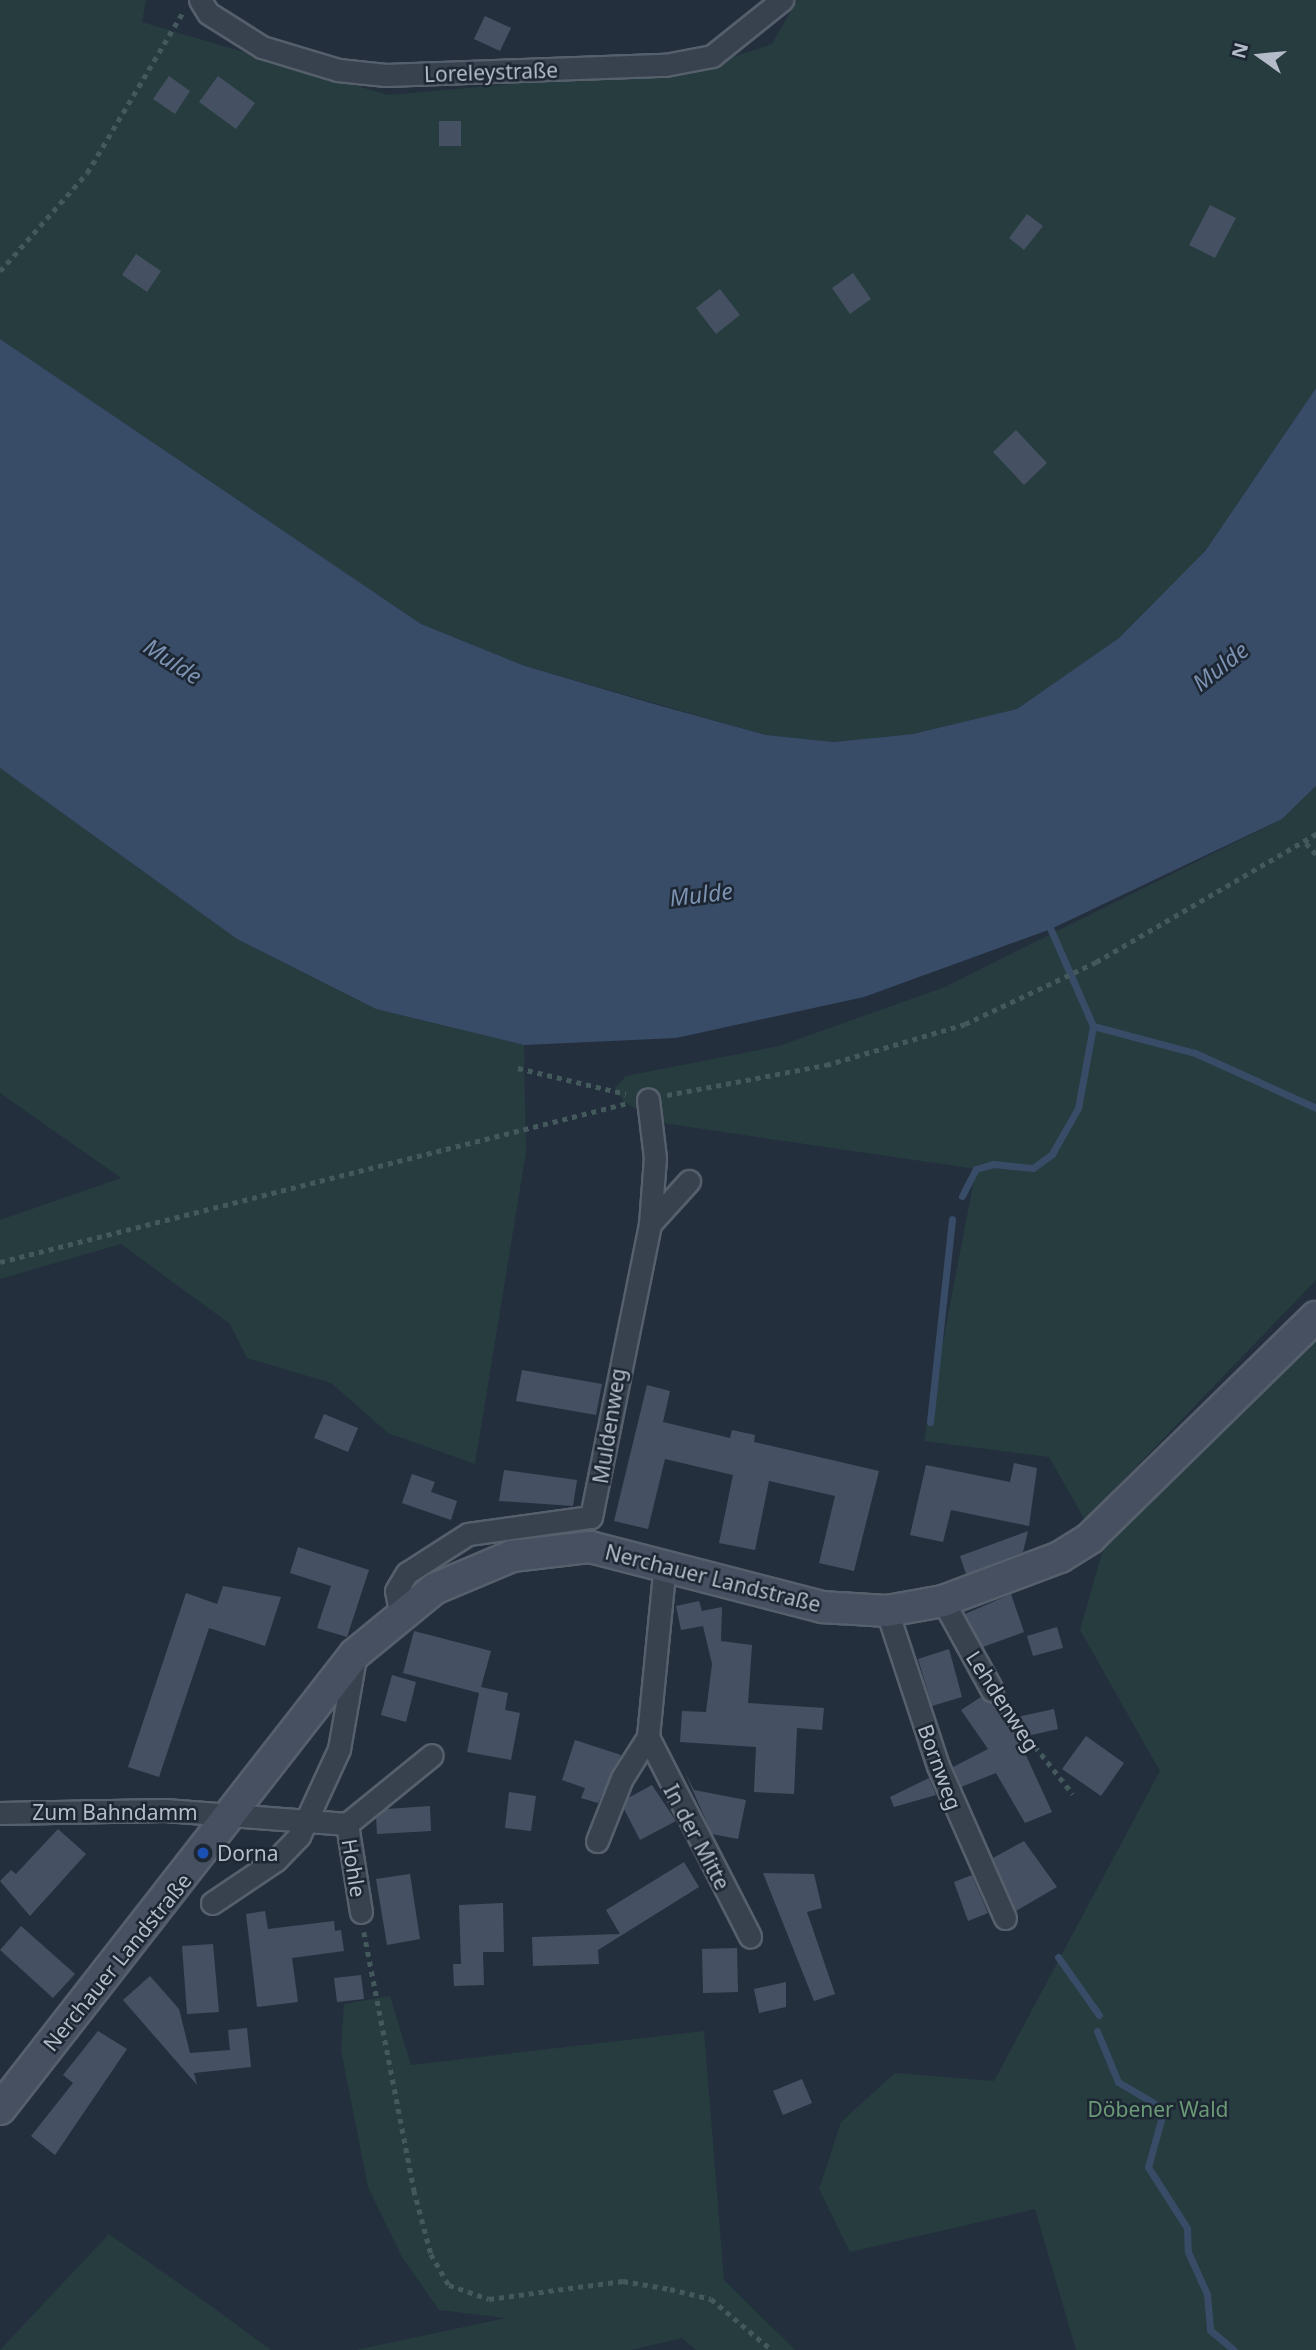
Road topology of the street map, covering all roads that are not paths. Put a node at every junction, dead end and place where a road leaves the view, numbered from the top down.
1 (200, 0) edge
2 (782, 0) edge
3 (648, 1099) road end
4 (690, 1181) dead end
5 (650, 1224) junction
6 (1316, 1317) edge
7 (665, 1563) junction
8 (943, 1601) junction
9 (400, 1611) junction
10 (887, 1611) junction
11 (355, 1654) junction
12 (992, 1690) road end
13 (648, 1737) junction
14 (432, 1755) dead end
15 (0, 1813) edge
16 (231, 1814) junction
17 (346, 1824) junction
18 (304, 1826) junction
19 (597, 1842) dead end
20 (212, 1903) dead end
21 (361, 1912) road end
22 (1005, 1918) dead end
23 (750, 1936) dead end
24 (0, 2109) edge

1 - 2 street, Loreleystraße
3 - 5 street, Muldenweg
4 - 5 street
5 - 9 street, Muldenweg
6 - 8 main road, Nerchauer Landstraße
7 - 9 main road, Nerchauer Landstraße
7 - 10 main road, Nerchauer Landstraße
7 - 13 street, In der Mitte
8 - 10 main road, Nerchauer Landstraße
8 - 12 street, Lehdenweg
9 - 11 main road, Nerchauer Landstraße
10 - 22 street, Bornweg
11 - 16 main road, Nerchauer Landstraße
11 - 18 street, Nerchauer Landstraße
13 - 19 street, In der Mitte
13 - 23 street, In der Mitte
14 - 17 street
15 - 16 street, Zum Bahndamm
16 - 18 street
16 - 24 main road, Nerchauer Landstraße
17 - 18 street
17 - 21 street, Hohle
18 - 20 street, Nerchauer Landstraße

